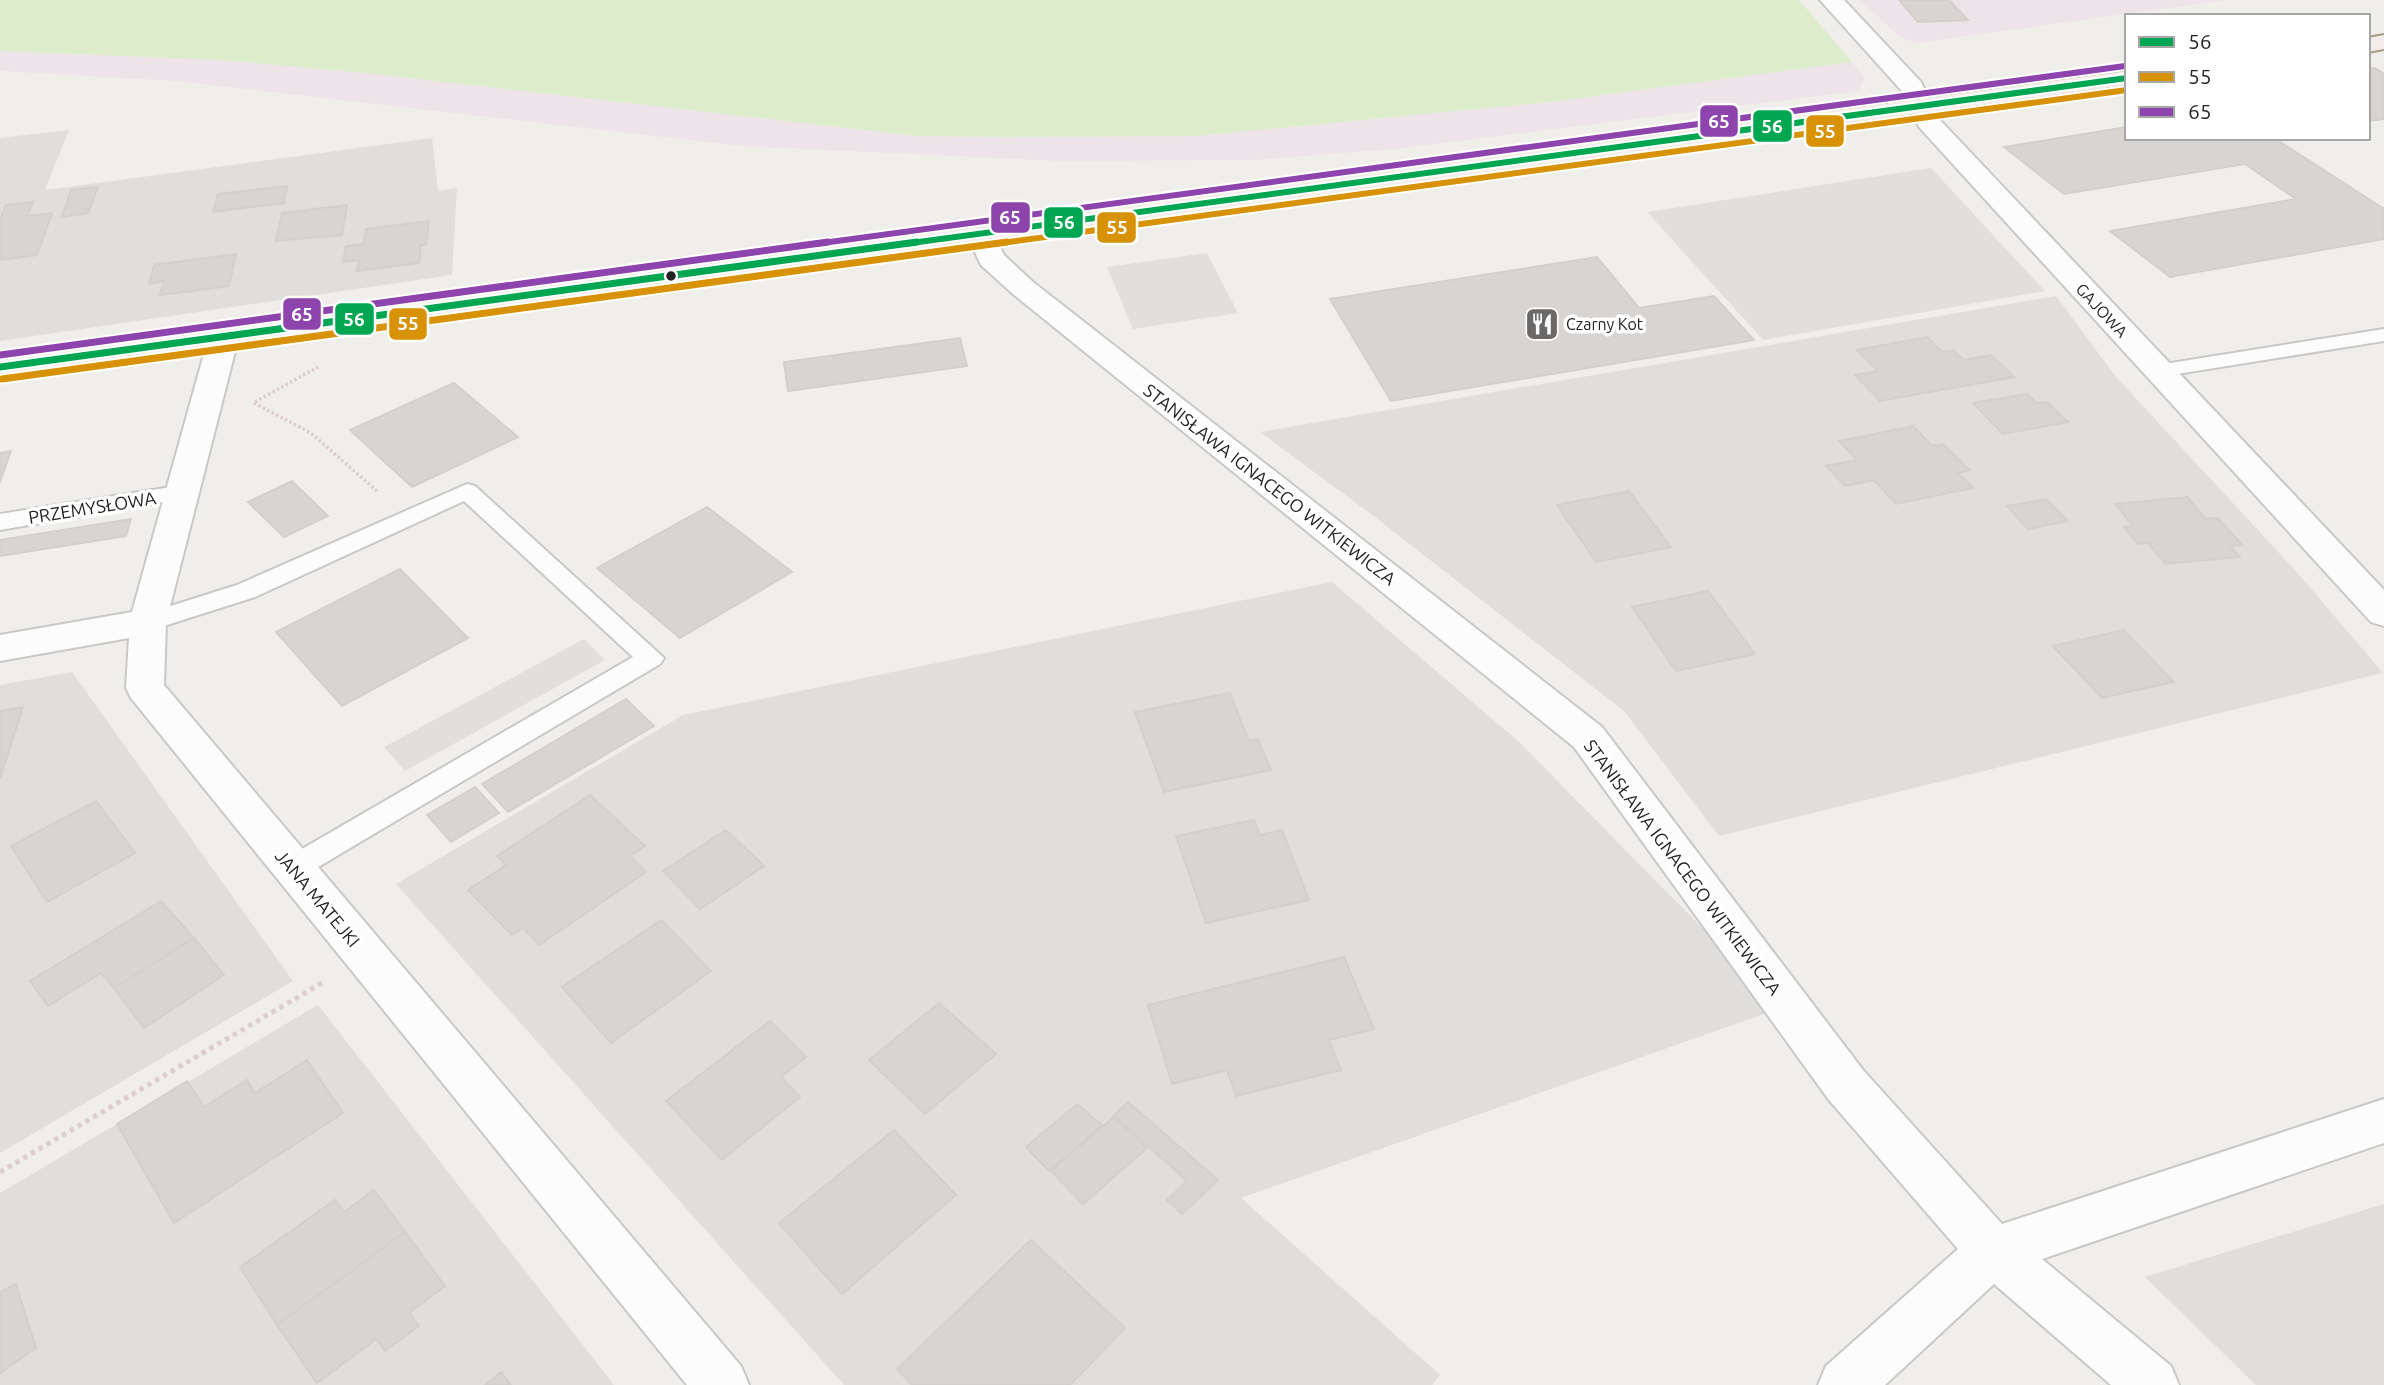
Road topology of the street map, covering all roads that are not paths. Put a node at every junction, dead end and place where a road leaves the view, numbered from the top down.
1 (1831, 0) edge
2 (2125, 78) edge
3 (1921, 107) junction
4 (980, 233) junction
5 (2384, 335) edge
6 (225, 337) junction
7 (0, 367) edge
8 (2158, 371) junction
9 (184, 492) junction
10 (0, 522) edge
11 (2384, 613) edge
12 (148, 622) junction
13 (0, 648) edge
14 (293, 868) junction
15 (2384, 1121) edge
16 (1993, 1251) junction
17 (722, 1385) edge
18 (1844, 1385) edge
19 (2152, 1385) edge

1 - 3 street, GAJOWA
2 - 3 main road
3 - 4 main road
3 - 8 street, GAJOWA
4 - 6 main road
4 - 16 street, STANISŁAWA IGNACEGO WITKIEWICZA
5 - 8 lane
6 - 7 main road
6 - 9 street, JANA MATEJKI
8 - 11 street, GAJOWA
9 - 10 lane, PRZEMYSŁOWA
9 - 12 street, JANA MATEJKI
12 - 13 street
12 - 14 street, JANA MATEJKI
12 - 14 lane
14 - 17 street, JANA MATEJKI
15 - 16 street
16 - 18 street
16 - 19 street, STANISŁAWA IGNACEGO WITKIEWICZA

